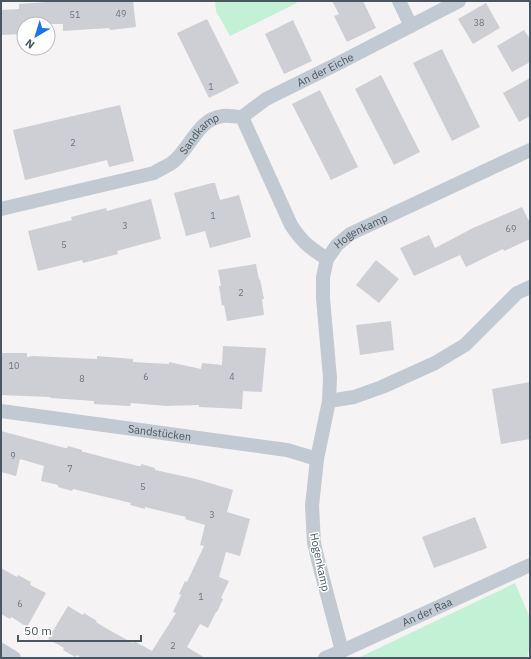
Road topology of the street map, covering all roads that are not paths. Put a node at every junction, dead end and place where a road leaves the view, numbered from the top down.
1 (399, 1) edge
2 (459, 1) edge
3 (411, 26) junction
4 (242, 117) junction
5 (530, 150) edge
6 (1, 209) edge
7 (327, 259) junction
8 (530, 287) edge
9 (329, 401) junction
10 (1, 411) edge
11 (317, 459) junction
12 (530, 565) edge
13 (1, 650) edge
14 (342, 651) junction
15 (14, 658) edge
16 (325, 658) edge

1 - 3 street
2 - 3 street, An der Eiche
3 - 4 street, An der Eiche
4 - 6 street, Sandkamp
4 - 7 street
5 - 7 street, Hogenkamp
7 - 9 street, Hogenkamp
8 - 9 street
9 - 11 street, Hogenkamp
10 - 11 street, Sandstücken
11 - 14 street, Hogenkamp
12 - 14 street, An der Raa
13 - 15 street
14 - 16 street, An der Raa

